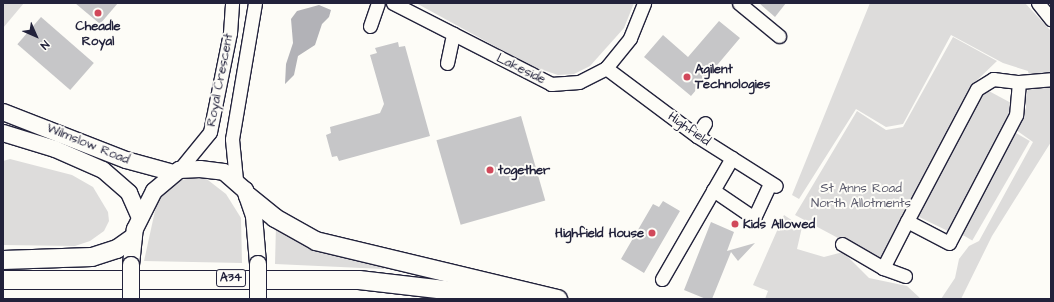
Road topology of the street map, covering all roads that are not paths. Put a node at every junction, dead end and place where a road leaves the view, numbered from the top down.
1 (234, 3) edge
2 (255, 3) edge
3 (378, 3) edge
4 (393, 3) edge
5 (644, 3) edge
6 (739, 3) edge
7 (1038, 3) edge
8 (1051, 19) edge
9 (370, 26) dead end
10 (453, 34) junction
11 (779, 36) dead end
12 (447, 63) dead end
13 (606, 68) junction
14 (1051, 79) edge
15 (1019, 82) junction
16 (3, 112) edge
17 (705, 123) dead end
18 (7, 136) edge
19 (698, 136) junction
20 (732, 158) junction
21 (176, 172) junction
22 (236, 180) junction
23 (713, 190) junction
24 (248, 196) junction
25 (140, 218) junction
26 (907, 221) junction
27 (133, 238) junction
28 (842, 244) dead end
29 (3, 260) edge
30 (883, 268) junction
31 (905, 276) dead end
32 (662, 279) dead end
33 (3, 280) edge
34 (131, 299) edge
35 (258, 299) edge
36 (523, 299) edge
37 (558, 299) edge

1 - 21 street, Royal Crescent
2 - 22 street, Royal Crescent
3 - 9 street
4 - 10 street, Lakeside
5 - 13 street, Lakeside
6 - 11 street
7 - 8 street
10 - 12 street
10 - 13 street, Lakeside
13 - 19 street, Highfield
14 - 15 street
15 - 26 street
15 - 26 street
16 - 21 main road, Wilmslow Road
17 - 19 street
18 - 25 main road, Wilmslow Road
19 - 20 street, Highfield
20 - 23 street
20 - 23 street, Highfield
21 - 22 main road, Wilmslow Road
21 - 25 main road
22 - 24 main road
23 - 32 street
24 - 35 main road, bridge
24 - 37 highway
25 - 27 main road
26 - 30 street
27 - 29 highway
27 - 34 main road, bridge
28 - 30 street
30 - 31 street
33 - 36 highway, A34

